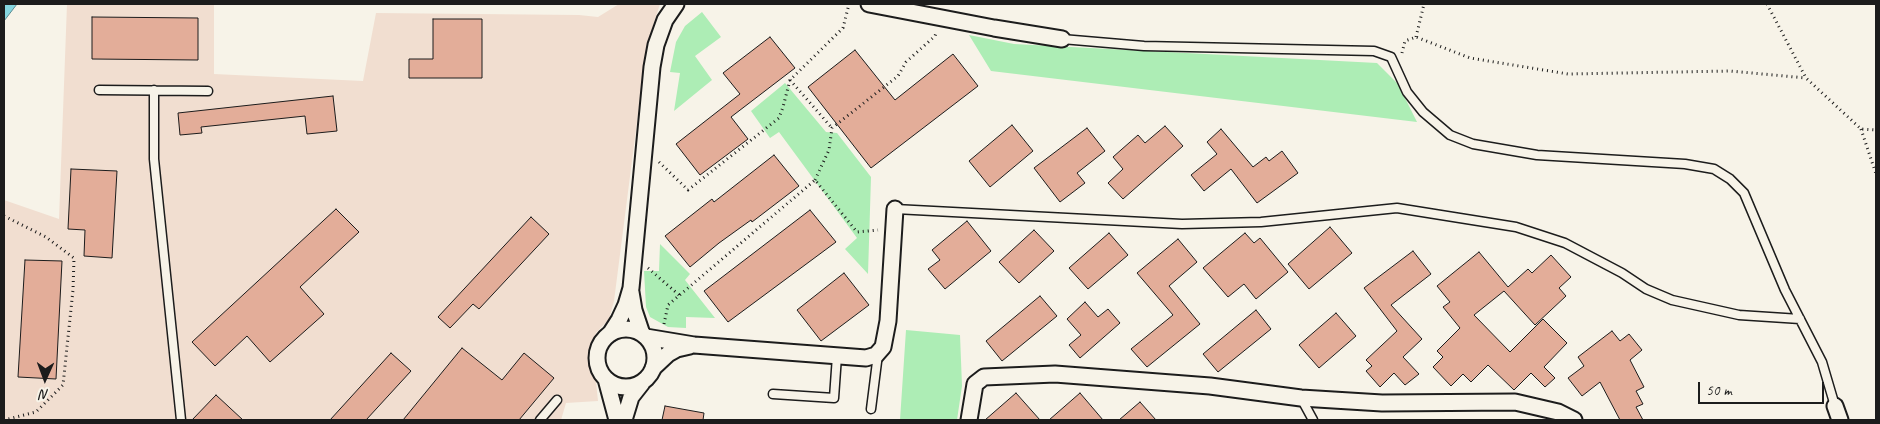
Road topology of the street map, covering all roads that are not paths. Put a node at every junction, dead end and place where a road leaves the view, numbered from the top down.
1 (676, 4) edge
2 (869, 4) edge
3 (1062, 39) joint
4 (99, 90) dead end
5 (154, 90) junction
6 (208, 91) dead end
7 (895, 209) joint
8 (630, 288) junction
9 (1800, 319) junction
10 (610, 334) junction
11 (649, 337) junction
12 (694, 345) junction
13 (878, 352) junction
14 (837, 356) junction
15 (653, 368) junction
16 (606, 379) junction
17 (642, 382) junction
18 (773, 394) dead end
19 (1301, 398) junction
20 (558, 400) dead end
21 (1835, 406) joint
22 (871, 409) dead end
23 (181, 420) edge
24 (540, 420) edge
25 (618, 420) edge
26 (624, 420) edge
27 (969, 420) edge
28 (1313, 420) edge
29 (1574, 420) edge
30 (1840, 420) edge

1 - 8 street
2 - 3 street
3 - 9 lane
4 - 5 lane
5 - 6 lane
5 - 23 lane
7 - 9 lane
7 - 13 street
8 - 10 street
8 - 11 street
9 - 21 lane
10 - 11 street
10 - 16 street
11 - 12 street
11 - 15 street
12 - 14 street
12 - 15 street
13 - 14 street
13 - 22 lane
14 - 18 lane
15 - 17 street
16 - 17 street
16 - 25 street
17 - 26 street
19 - 27 street
19 - 28 lane
19 - 29 street
20 - 24 lane
21 - 30 street

